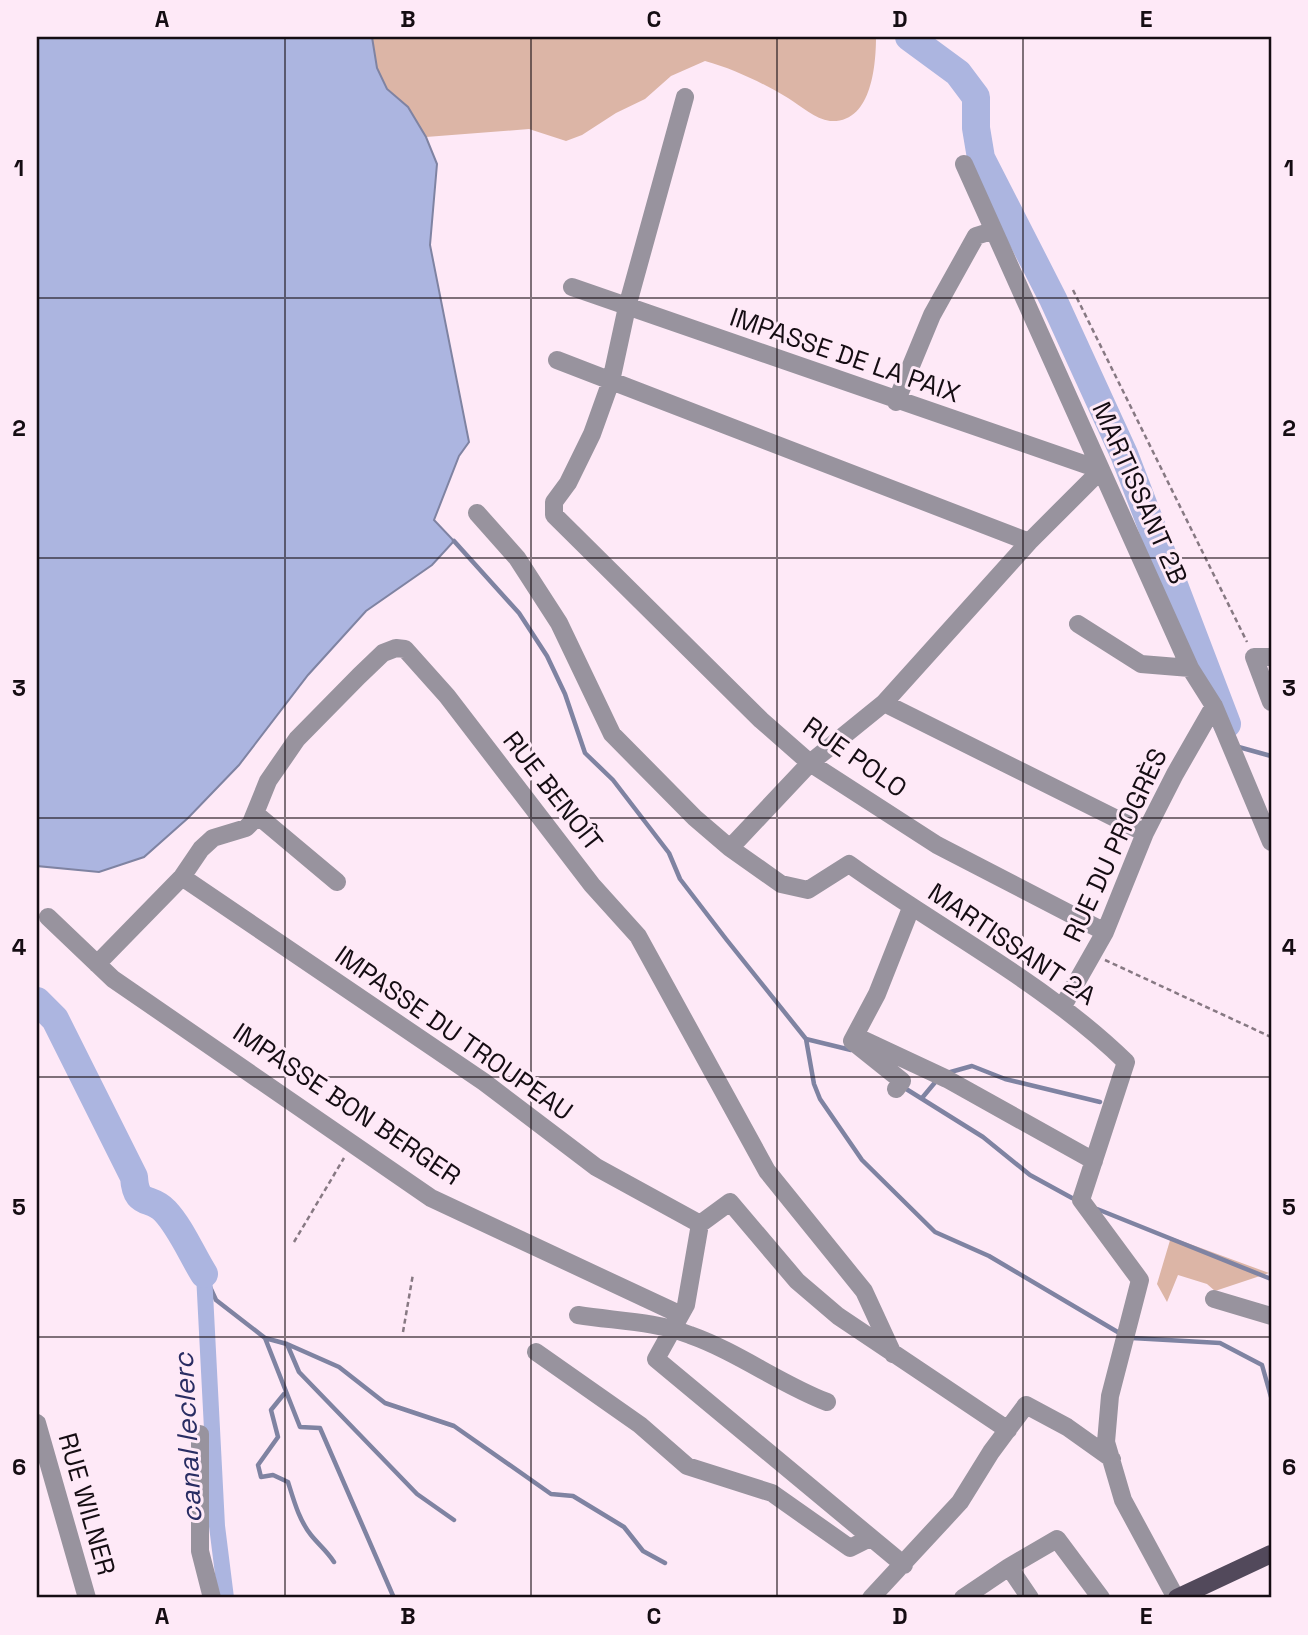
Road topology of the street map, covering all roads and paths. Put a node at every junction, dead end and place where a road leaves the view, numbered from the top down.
1 (685, 97) dead end
2 (964, 164) dead end
3 (992, 231) junction
4 (572, 287) dead end
5 (1073, 290) dead end
6 (627, 307) junction
7 (557, 360) dead end
8 (611, 381) junction
9 (896, 402) junction
10 (1101, 470) junction
11 (477, 513) dead end
12 (1029, 542) junction
13 (1078, 624) dead end
14 (1263, 657) edge
15 (1190, 668) junction
16 (884, 702) junction
17 (1271, 702) edge
18 (1214, 706) junction
19 (810, 763) junction
20 (257, 815) junction
21 (1145, 834) junction
22 (1271, 842) edge
23 (730, 848) junction
24 (182, 877) junction
25 (337, 881) dead end
26 (911, 908) junction
27 (48, 917) dead end
28 (1105, 932) junction
29 (1093, 955) junction
30 (97, 964) junction
31 (1063, 1006) junction
32 (855, 1036) junction
33 (1271, 1037) edge
34 (899, 1085) dead end
35 (354, 1143) junction
36 (1094, 1161) junction
37 (700, 1224) junction
38 (294, 1242) dead end
39 (413, 1274) dead end
40 (1214, 1299) dead end
41 (578, 1315) dead end
42 (1271, 1316) edge
43 (677, 1322) junction
44 (403, 1332) dead end
45 (536, 1352) dead end
46 (893, 1354) junction
47 (827, 1402) dead end
48 (37, 1423) edge
49 (1008, 1430) junction
50 (200, 1434) dead end
51 (1112, 1459) junction
52 (870, 1538) junction
53 (1271, 1554) edge
54 (904, 1565) junction
55 (1009, 1567) junction
56 (87, 1598) edge
57 (212, 1598) edge
58 (871, 1598) edge
59 (962, 1598) edge
60 (1030, 1598) edge
61 (1101, 1598) edge
62 (1176, 1598) edge

1 - 6 street
2 - 3 street, MARTISSANT 2B
3 - 9 street
3 - 10 street, MARTISSANT 2B
4 - 6 street, IMPASSE DE LA PAIX
5 - 14 path
6 - 8 street
6 - 9 street, IMPASSE DE LA PAIX
7 - 8 street
8 - 12 street
8 - 19 street, RUE POLO
9 - 10 street, IMPASSE DE LA PAIX
10 - 12 street
10 - 15 street, MARTISSANT 2B
11 - 23 street, MARTISSANT 2A
12 - 16 street
13 - 15 street
14 - 17 street
15 - 18 street, MARTISSANT 2B
16 - 19 street
16 - 21 street
18 - 21 street, RUE DU PROGRÈS
18 - 22 street, MARTISSANT 2B
19 - 23 street
19 - 28 street, RUE POLO
20 - 24 street
20 - 25 street
20 - 46 street, RUE BENOÎT
21 - 28 street, RUE DU PROGRÈS
23 - 26 street, MARTISSANT 2A
24 - 30 street
24 - 37 street, IMPASSE DU TROUPEAU
26 - 31 street, MARTISSANT 2A
26 - 32 street
27 - 30 street, IMPASSE BON BERGER
28 - 29 street, RUE DU PROGRÈS
29 - 31 street, RUE DU PROGRÈS
29 - 33 path
30 - 35 street, IMPASSE BON BERGER
31 - 36 street, MARTISSANT 2A
32 - 34 street
32 - 36 street
35 - 38 path
35 - 43 street, IMPASSE BON BERGER
36 - 51 street, MARTISSANT 2A
37 - 43 street
37 - 46 street
39 - 44 path
40 - 42 street
41 - 43 street
43 - 47 street
43 - 52 street
45 - 52 street
46 - 49 street
48 - 56 street, RUE WILNER
49 - 51 street
49 - 54 street
50 - 57 street
51 - 62 street, MARTISSANT 2A
52 - 54 street
53 - 62 main road
54 - 58 street
55 - 59 street
55 - 60 street
55 - 61 street

